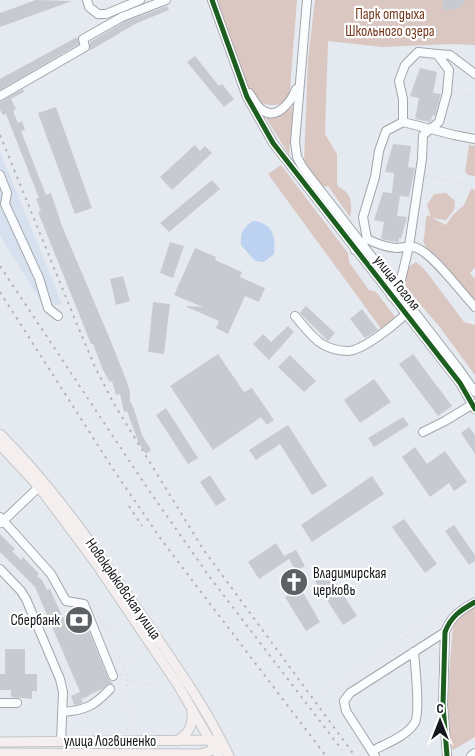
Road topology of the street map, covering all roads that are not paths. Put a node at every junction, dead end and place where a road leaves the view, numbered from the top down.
1 (87, 0) edge
2 (140, 0) edge
3 (166, 0) edge
4 (212, 0) edge
5 (306, 2) edge
6 (437, 54) junction
7 (475, 74) edge
8 (299, 82) junction
9 (243, 85) junction
10 (0, 96) edge
11 (403, 122) junction
12 (431, 130) junction
13 (475, 139) edge
14 (0, 175) edge
15 (2, 203) edge
16 (361, 244) junction
17 (409, 246) junction
18 (396, 289) junction
19 (391, 296) junction
20 (475, 307) edge
21 (406, 314) junction
22 (58, 316) dead end
23 (295, 316) dead end
24 (475, 392) edge
25 (474, 406) edge
26 (423, 432) dead end
27 (0, 434) edge
28 (0, 445) edge
29 (42, 484) junction
30 (1, 521) edge
31 (0, 569) edge
32 (475, 602) edge
33 (445, 632) junction
34 (414, 652) junction
35 (113, 676) road end
36 (110, 689) dead end
37 (0, 702) edge
38 (17, 703) dead end
39 (192, 708) junction
40 (63, 712) junction
41 (211, 740) junction
42 (175, 741) junction
43 (0, 742) edge
44 (61, 742) junction
45 (220, 748) edge
46 (475, 753) edge
47 (2, 754) edge
48 (61, 754) junction
49 (373, 754) edge
50 (49, 755) edge
51 (144, 755) edge
52 (202, 755) edge
53 (229, 756) edge
54 (447, 756) edge
55 (471, 756) edge

1 - 2 street
3 - 10 street
4 - 9 street, улица Гоголя
5 - 8 street
6 - 7 street
6 - 11 street
6 - 12 street
8 - 9 street
8 - 16 street
9 - 16 street, улица Гоголя
11 - 12 street
11 - 16 street
12 - 13 street
12 - 17 street
14 - 15 street
15 - 22 street
16 - 17 street
16 - 18 street
16 - 19 street, улица Гоголя
17 - 18 street
17 - 20 street
18 - 19 street
18 - 24 street
19 - 21 street, улица Гоголя
21 - 23 street
21 - 25 street, улица Гоголя
25 - 26 street
27 - 29 main road, Новокрюковская улица
28 - 29 main road, Новокрюковская улица
29 - 30 street
29 - 39 main road, Новокрюковская улица
29 - 45 main road, Новокрюковская улица
30 - 35 street
31 - 40 street
32 - 33 street
33 - 34 street
33 - 54 street
34 - 49 street
34 - 49 street
36 - 40 street
37 - 38 street
39 - 41 main road, Новокрюковская улица
39 - 42 main road
40 - 44 street
41 - 42 main road, улица Логвиненко
41 - 45 main road, Новокрюковская улица
42 - 44 main road, улица Логвиненко
43 - 44 main road, улица Логвиненко
44 - 48 main road
45 - 52 main road, улица Логвиненко
45 - 53 main road, Новокрюковская улица
46 - 55 street
47 - 50 main road, улица Логвиненко
48 - 50 main road, улица Логвиненко
48 - 51 main road, улица Логвиненко
51 - 52 main road, улица Логвиненко

